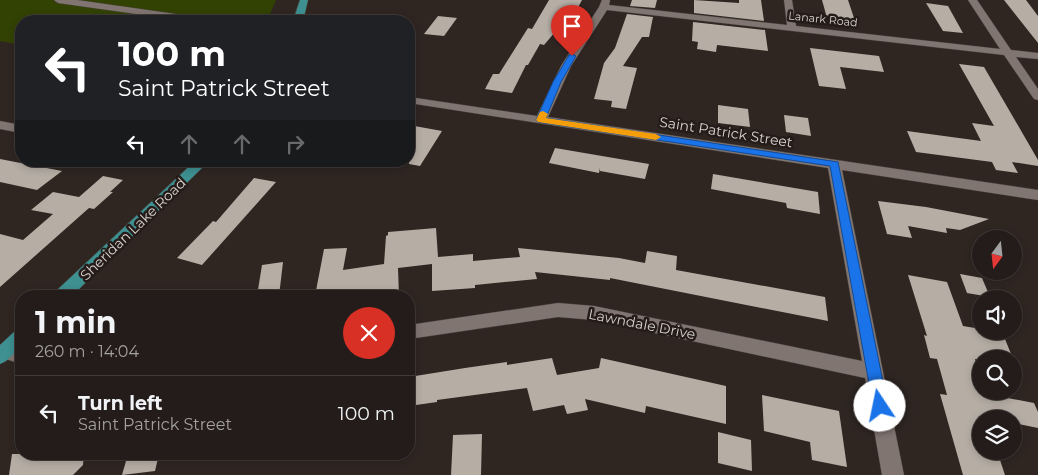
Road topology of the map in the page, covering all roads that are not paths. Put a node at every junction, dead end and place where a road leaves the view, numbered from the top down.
1 (58, 0) edge
2 (304, 0) edge
3 (788, 0) edge
4 (972, 0) edge
5 (605, 4) edge
6 (162, 15) edge
7 (300, 15) edge
8 (792, 29) junction
9 (1007, 52) junction
10 (1038, 56) edge
11 (1038, 97) edge
12 (415, 101) edge
13 (541, 120) junction
14 (0, 125) edge
15 (15, 128) edge
16 (834, 164) junction
17 (195, 167) edge
18 (1038, 195) edge
19 (68, 290) edge
20 (415, 331) edge
21 (874, 372) junction
22 (893, 475) edge

1 - 6 street
2 - 7 main road
3 - 8 street
4 - 9 street
5 - 8 street, Lanark Road
5 - 13 street
8 - 9 street, Lanark Road
9 - 10 street, Lanark Road
9 - 11 street
12 - 13 street, Saint Patrick Street
13 - 16 street, Saint Patrick Street
14 - 15 street
16 - 18 street, Saint Patrick Street
16 - 21 street
17 - 19 main road, Sheridan Lake Road
20 - 21 street, Lawndale Drive
21 - 22 street

